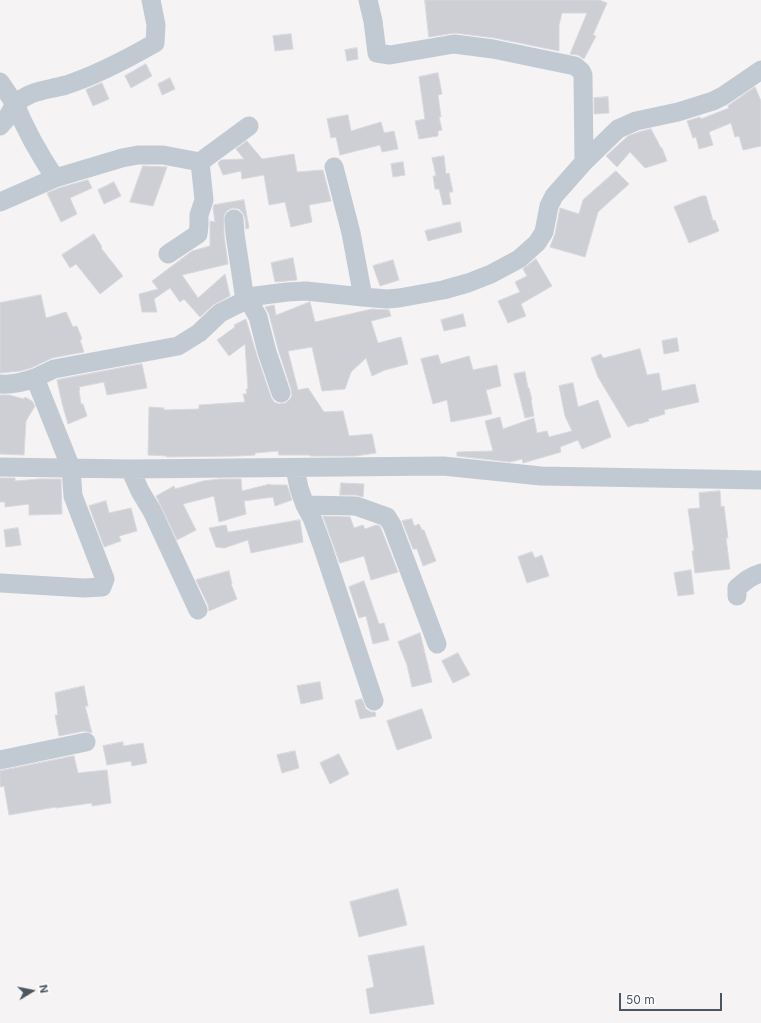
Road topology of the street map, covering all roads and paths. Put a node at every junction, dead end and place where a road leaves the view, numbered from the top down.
1 (151, 0) edge
2 (368, 0) edge
3 (761, 70) edge
4 (0, 82) edge
5 (15, 104) junction
6 (0, 126) edge
7 (248, 126) dead end
8 (200, 162) junction
9 (584, 162) junction
10 (334, 168) dead end
11 (55, 178) junction
12 (0, 202) edge
13 (234, 219) dead end
14 (168, 254) dead end
15 (364, 297) junction
16 (247, 300) junction
17 (34, 378) junction
18 (0, 384) edge
19 (281, 393) dead end
20 (0, 467) edge
21 (72, 468) junction
22 (295, 468) junction
23 (130, 469) junction
24 (761, 480) edge
25 (305, 505) junction
26 (761, 573) edge
27 (0, 583) edge
28 (737, 596) dead end
29 (198, 610) dead end
30 (437, 644) dead end
31 (374, 701) dead end
32 (86, 742) dead end
33 (0, 760) edge

1 - 5 street
2 - 9 street
3 - 9 street
4 - 5 street
5 - 6 street
5 - 11 street
7 - 8 street
8 - 11 street
8 - 14 street
9 - 15 street
10 - 15 street
11 - 12 street
13 - 16 street
15 - 16 street
16 - 17 street
16 - 19 street
17 - 18 street
17 - 21 street
20 - 21 street
21 - 23 street
21 - 27 street
22 - 23 street
22 - 24 street
22 - 25 street
23 - 29 street
25 - 30 street
25 - 31 street
26 - 28 street
32 - 33 street

